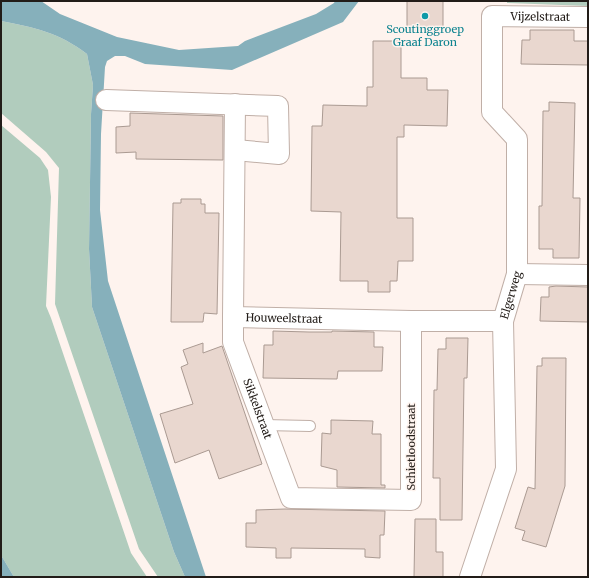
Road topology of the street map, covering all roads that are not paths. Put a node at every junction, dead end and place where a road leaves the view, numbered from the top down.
1 (492, 16) joint
2 (588, 17) edge
3 (106, 100) dead end
4 (235, 104) junction
5 (235, 150) junction
6 (517, 274) junction
7 (588, 275) edge
8 (233, 317) junction
9 (411, 321) junction
10 (503, 321) junction
11 (264, 425) junction
12 (310, 426) dead end
13 (291, 498) joint
14 (470, 577) edge

1 - 2 street, Vijzelstraat
1 - 6 street, Elgerweg
3 - 4 street
4 - 5 street, Houweelstraat
4 - 5 street
5 - 8 street, Houweelstraat
6 - 7 street
6 - 10 street, Elgerweg
8 - 9 street, Houweelstraat
8 - 11 street, Sikkelstraat
9 - 10 street, Houweelstraat
9 - 13 street, Schietloodstraat
10 - 14 street, Elgerweg
11 - 12 lane
11 - 13 street, Sikkelstraat

